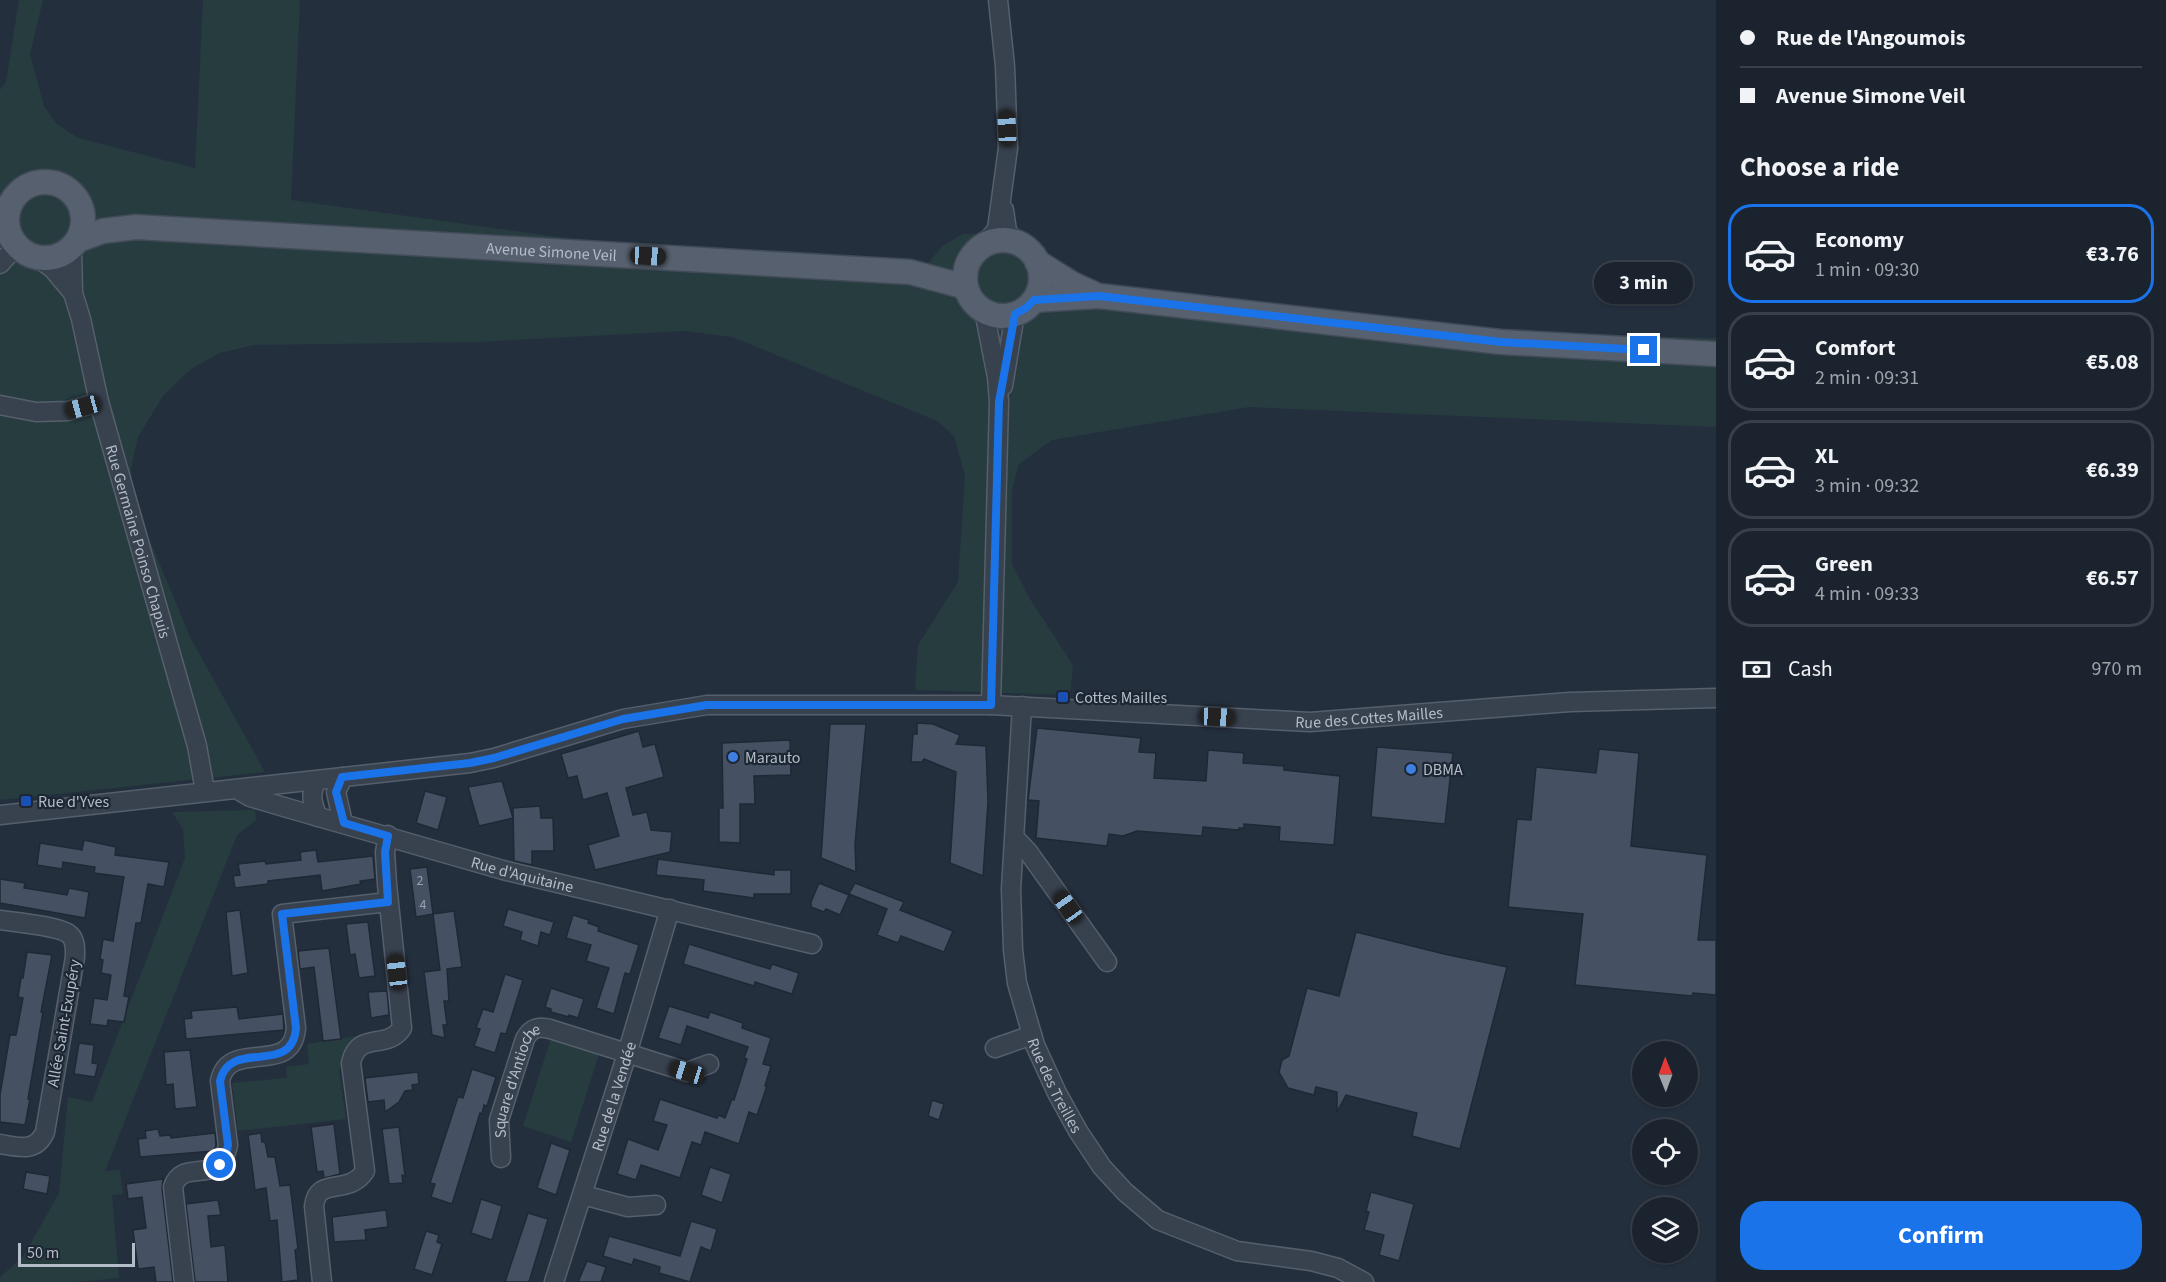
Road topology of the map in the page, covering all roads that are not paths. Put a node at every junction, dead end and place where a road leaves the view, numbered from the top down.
1 (998, 0) edge
2 (10, 192) edge
3 (1002, 199) junction
4 (80, 204) junction
5 (136, 227) junction
6 (15, 238) edge
7 (1015, 242) junction
8 (75, 244) junction
9 (977, 251) junction
10 (1037, 262) junction
11 (0, 264) edge
12 (910, 272) junction
13 (966, 287) junction
14 (73, 293) junction
15 (1099, 296) junction
16 (1024, 307) junction
17 (984, 311) junction
18 (1716, 354) edge
19 (99, 402) junction
20 (999, 402) junction
21 (0, 405) edge
22 (1716, 698) edge
23 (991, 705) junction
24 (1022, 706) junction
25 (342, 777) junction
26 (316, 781) junction
27 (236, 789) junction
28 (205, 791) junction
29 (0, 815) edge
30 (318, 817) junction
31 (344, 823) junction
32 (388, 836) junction
33 (1015, 838) junction
34 (388, 902) junction
35 (670, 909) junction
36 (0, 920) edge
37 (812, 944) dead end
38 (1107, 962) dead end
39 (1032, 1035) junction
40 (995, 1048) dead end
41 (627, 1054) junction
42 (709, 1064) dead end
43 (0, 1144) edge
44 (501, 1158) dead end
45 (583, 1195) junction
46 (656, 1205) dead end
47 (184, 1282) edge
48 (322, 1282) edge
49 (554, 1282) edge
50 (1364, 1282) edge

1 - 3 street
2 - 4 main road
2 - 6 main road
3 - 7 street
3 - 9 street
4 - 5 main road
4 - 8 main road
5 - 8 main road
5 - 12 main road, Avenue Simone Veil
6 - 8 main road
6 - 11 street
6 - 14 street, Rue Germaine Poinso Chapuis
7 - 9 main road
7 - 10 main road
8 - 14 street, Rue Germaine Poinso Chapuis
9 - 12 main road
9 - 13 main road
10 - 15 main road
10 - 16 main road
12 - 13 main road, Avenue Simone Veil
13 - 17 main road
14 - 19 street, Rue Germaine Poinso Chapuis
15 - 16 main road
15 - 18 main road
16 - 17 main road
16 - 20 street
17 - 20 street
19 - 21 street
19 - 28 street, Rue Germaine Poinso Chapuis
20 - 23 street
22 - 24 street, Rue des Cottes Mailles
23 - 24 street
23 - 25 street
24 - 33 street, Rue des Treilles
25 - 26 street
25 - 31 street
26 - 27 street
26 - 30 street
27 - 28 street
27 - 30 street, Rue d'Aquitaine
28 - 29 street
30 - 31 street, Rue d'Aquitaine
31 - 32 street, Rue d'Aquitaine
32 - 34 street
32 - 35 street, Rue d'Aquitaine
33 - 38 street
33 - 39 street, Rue des Treilles
34 - 47 street
34 - 48 street
35 - 37 street, Rue d'Aquitaine
35 - 41 street, Rue de la Vendée
36 - 43 street, Allée Saint-Exupéry
39 - 40 street
39 - 50 street, Rue des Treilles
41 - 42 street
41 - 44 street, Square d'Antioche
41 - 45 street, Rue de la Vendée
45 - 46 street
45 - 49 street, Rue de la Vendée

